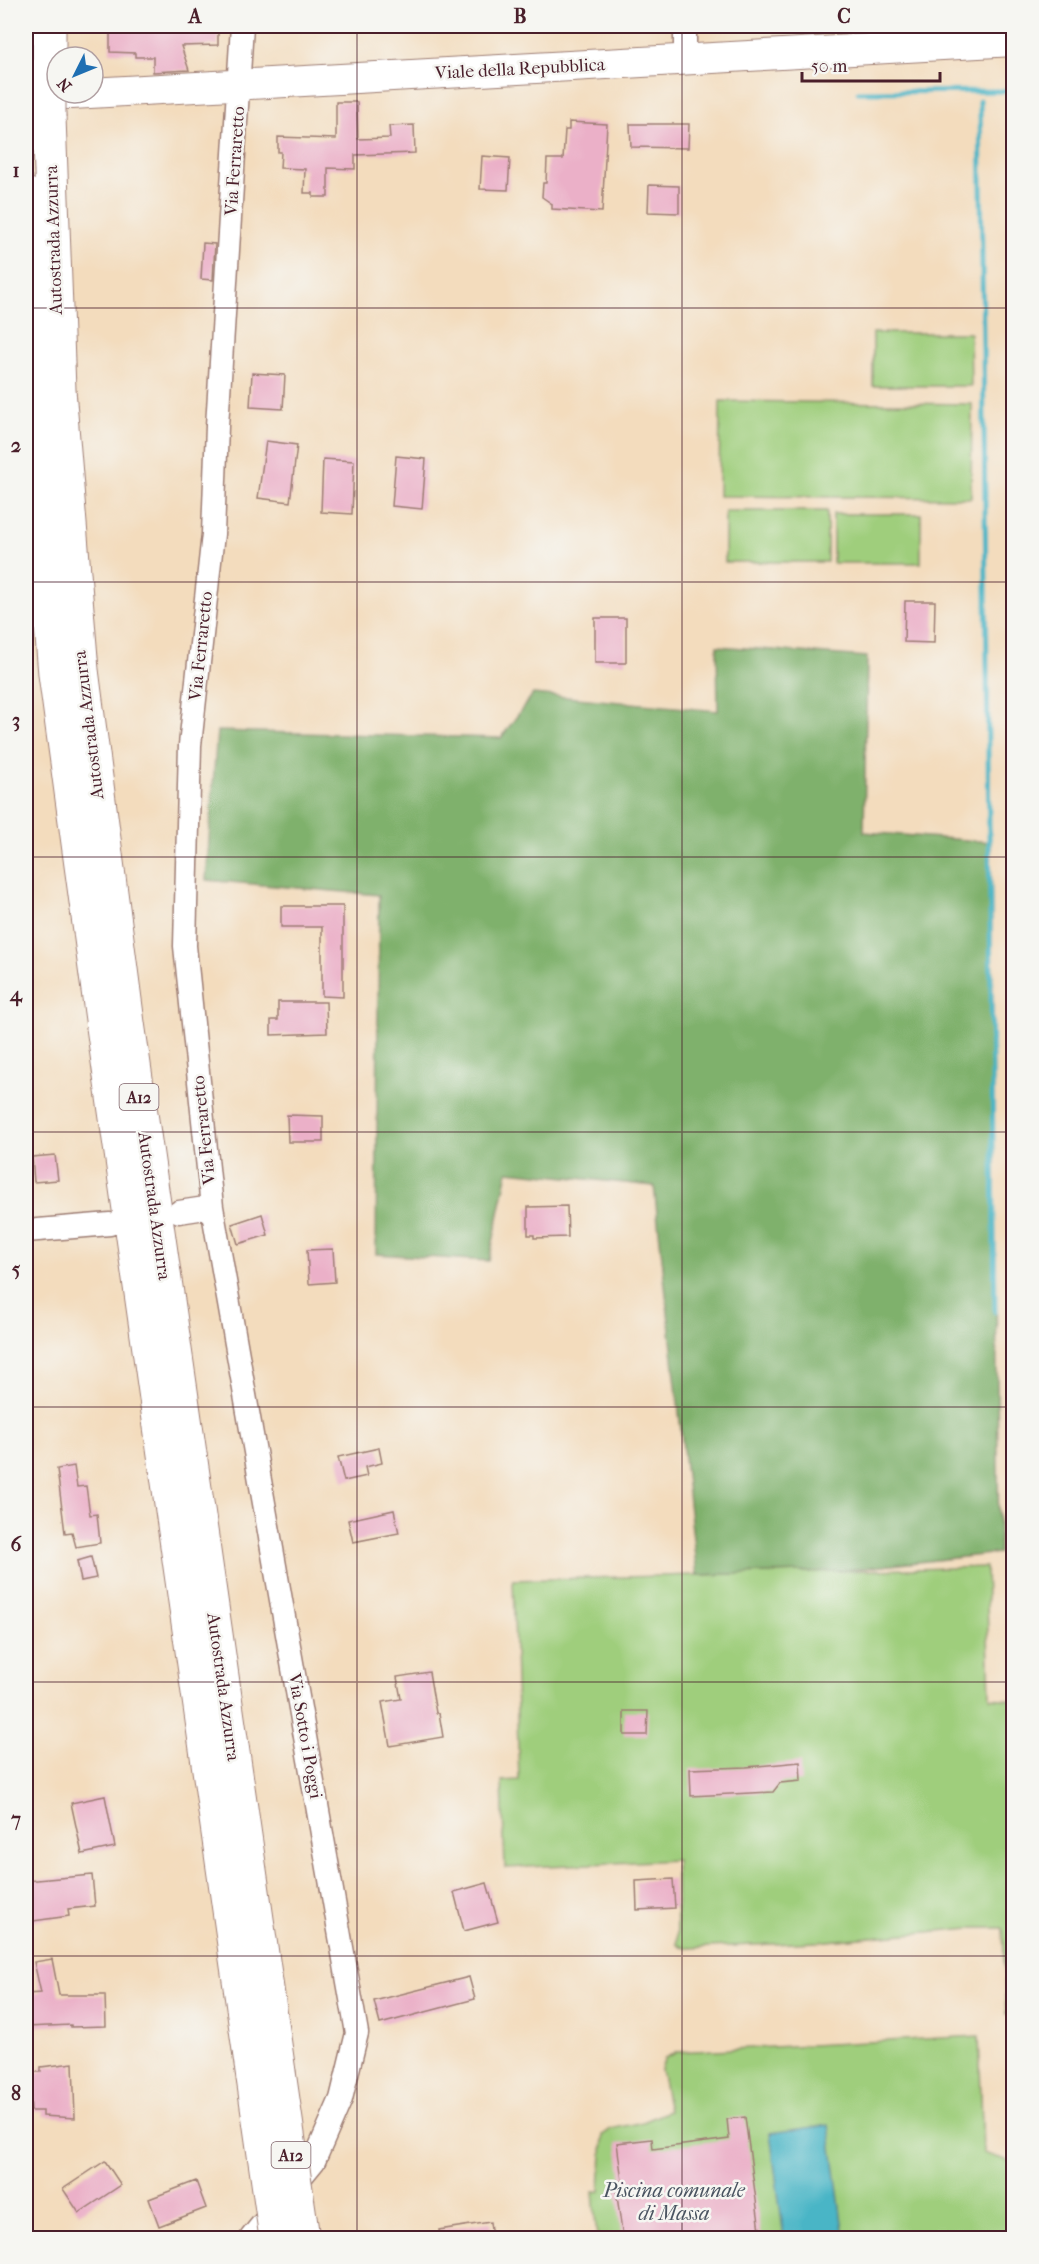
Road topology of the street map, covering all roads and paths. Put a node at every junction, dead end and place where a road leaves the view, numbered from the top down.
1 (49, 26) edge
2 (242, 26) edge
3 (686, 26) edge
4 (1014, 41) edge
5 (685, 59) junction
6 (240, 85) junction
7 (26, 94) edge
8 (26, 194) edge
9 (212, 1207) junction
10 (179, 1212) dead end
11 (110, 1224) dead end
12 (26, 1231) edge
13 (266, 2075) junction
14 (251, 2238) edge
15 (276, 2238) edge
16 (303, 2238) edge

1 - 13 highway, Autostrada Azzurra / A12, bridge
2 - 6 street, Via Ferraretto
3 - 5 street
4 - 5 main road, Viale della Repubblica
5 - 6 main road, Viale della Repubblica
6 - 7 main road, Viale della Repubblica
6 - 9 street, Via Ferraretto
8 - 13 highway, Autostrada Azzurra / A12
9 - 10 street
9 - 14 street, Via Sotto i Poggi
11 - 12 street
13 - 15 highway, Autostrada Azzurra / A12, bridge
13 - 16 highway, Autostrada Azzurra / A12, bridge

